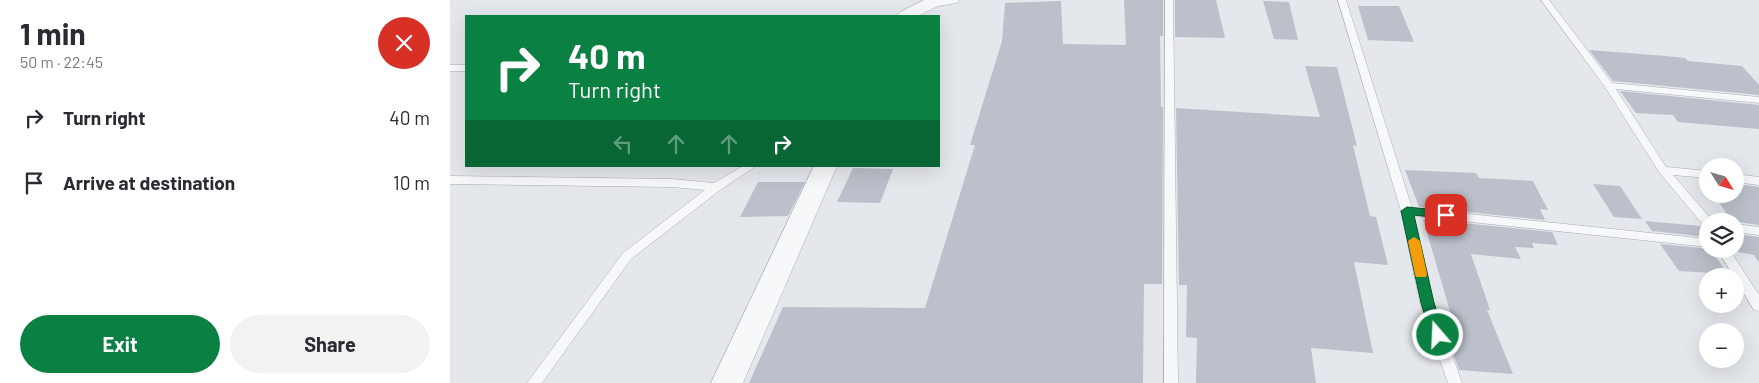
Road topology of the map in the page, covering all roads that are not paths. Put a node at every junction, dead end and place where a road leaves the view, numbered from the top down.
1 (951, 0) edge
2 (1169, 0) edge
3 (1342, 0) edge
4 (1545, 0) edge
5 (908, 15) edge
6 (450, 68) edge
7 (465, 68) edge
8 (1609, 86) junction
9 (1759, 100) edge
10 (749, 167) edge
11 (826, 167) edge
12 (1664, 170) junction
13 (1699, 174) edge
14 (1744, 179) edge
15 (450, 180) edge
16 (1759, 180) edge
17 (716, 187) junction
18 (1407, 211) junction
19 (1700, 213) edge
20 (1744, 229) edge
21 (1759, 231) edge
22 (1699, 242) edge
23 (1729, 258) edge
24 (1758, 302) edge
25 (534, 383) edge
26 (728, 383) edge
27 (1171, 383) edge
28 (1454, 383) edge

1 - 5 street
2 - 27 lane
3 - 18 lane
4 - 8 lane
6 - 7 lane
8 - 9 lane
8 - 12 lane
10 - 17 lane
11 - 26 street
12 - 13 lane
12 - 19 lane
14 - 16 lane
15 - 17 lane
17 - 25 lane
18 - 22 lane
18 - 28 lane
20 - 21 lane
23 - 24 lane

